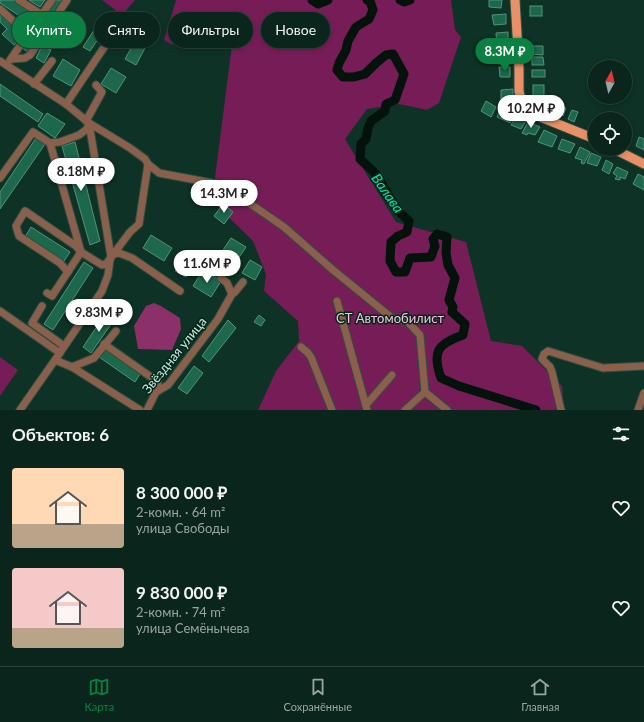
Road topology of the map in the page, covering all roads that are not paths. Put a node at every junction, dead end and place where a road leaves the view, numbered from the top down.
1 (19, 0) edge
2 (52, 0) edge
3 (67, 0) edge
4 (515, 0) edge
5 (0, 9) edge
6 (37, 12) edge
7 (44, 12) edge
8 (12, 20) edge
9 (19, 48) edge
10 (104, 48) edge
11 (12, 58) junction
12 (0, 61) edge
13 (52, 61) dead end
14 (7, 66) junction
15 (34, 84) junction
16 (96, 85) dead end
17 (66, 104) junction
18 (88, 122) junction
19 (588, 137) edge
20 (50, 143) junction
21 (628, 156) edge
22 (148, 164) junction
23 (644, 164) edge
24 (0, 178) edge
25 (81, 252) junction
26 (112, 257) junction
27 (68, 272) junction
28 (221, 278) dead end
29 (243, 282) dead end
30 (180, 291) dead end
31 (47, 293) dead end
32 (232, 294) junction
33 (337, 301) dead end
34 (42, 306) dead end
35 (0, 312) edge
36 (116, 331) dead end
37 (104, 344) junction
38 (301, 347) dead end
39 (62, 350) junction
40 (55, 360) junction
41 (644, 366) edge
42 (72, 367) junction
43 (392, 375) dead end
44 (156, 392) junction
45 (425, 392) junction
46 (644, 393) edge
47 (367, 407) edge
48 (20, 410) edge
49 (140, 410) edge
50 (147, 410) edge
51 (332, 410) edge
52 (405, 410) edge
53 (447, 410) edge
54 (561, 410) edge
55 (638, 410) edge

1 - 6 street
2 - 7 street
3 - 11 street
4 - 19 main road
5 - 8 street
9 - 11 street
10 - 17 street
11 - 14 street
12 - 14 street
13 - 15 street
14 - 15 street
15 - 17 street
16 - 18 street
17 - 18 street
18 - 20 street
18 - 22 street
18 - 26 street
20 - 24 street
20 - 25 street
21 - 23 main road
22 - 26 street
22 - 45 street
25 - 26 street
25 - 27 street
25 - 27 street
26 - 30 street
26 - 39 street
27 - 31 street
28 - 32 street
29 - 32 street, Звёздная улица
32 - 44 street, Звёздная улица
33 - 47 street
34 - 39 street
35 - 39 street
36 - 37 street
37 - 42 street
37 - 44 street
38 - 51 street
39 - 40 street
40 - 42 street, Звёздная улица
40 - 48 street
41 - 54 street
42 - 49 street, Звёздная улица
43 - 47 street
44 - 50 street, Звёздная улица
45 - 52 street
45 - 53 street
46 - 55 street

